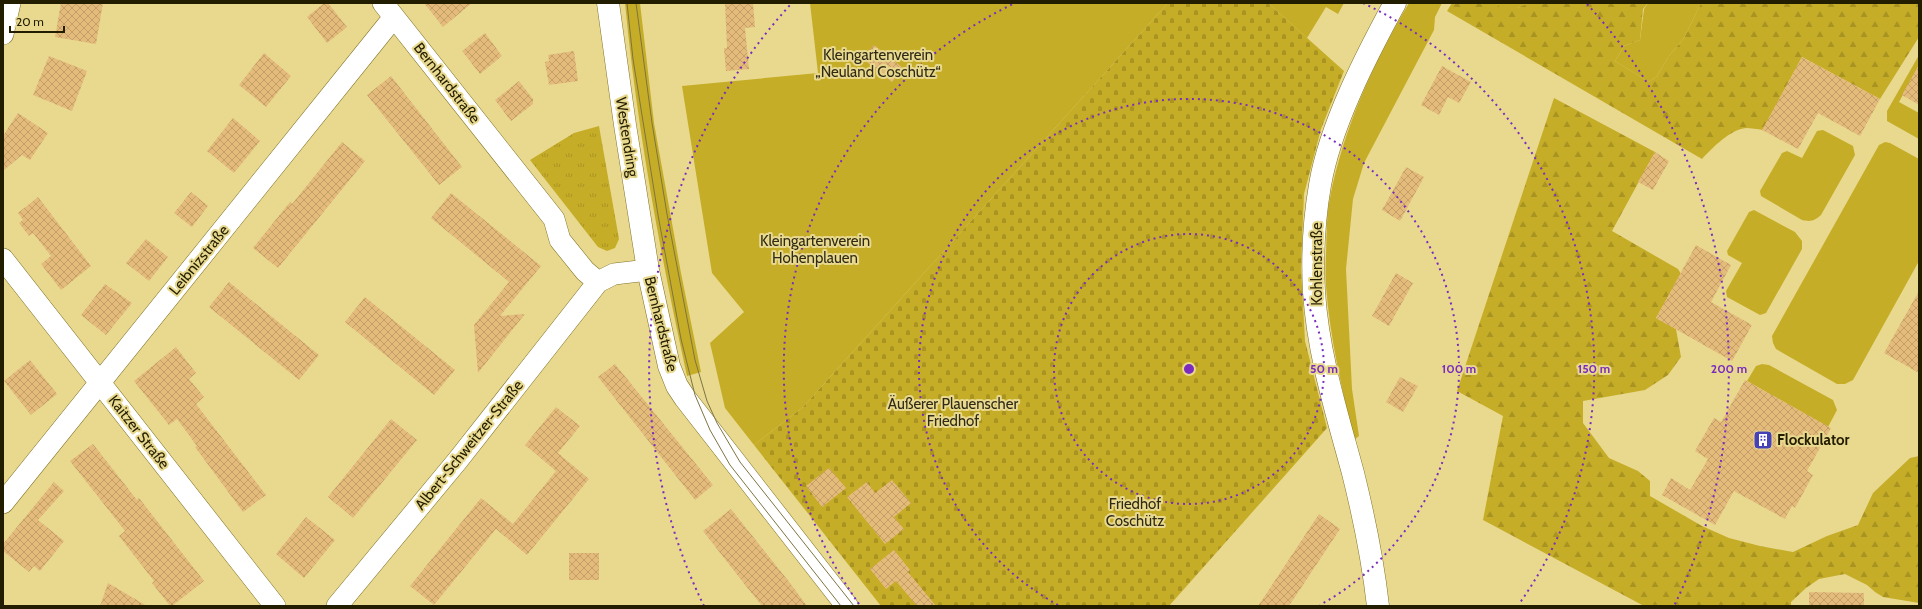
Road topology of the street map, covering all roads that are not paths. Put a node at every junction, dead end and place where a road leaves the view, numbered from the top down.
1 (10, 3) edge
2 (608, 3) edge
3 (1395, 3) edge
4 (387, 7) edge
5 (3, 34) edge
6 (3, 259) edge
7 (648, 270) junction
8 (598, 282) junction
9 (100, 382) junction
10 (3, 503) edge
11 (274, 606) edge
12 (337, 606) edge
13 (847, 606) edge
14 (1378, 606) edge

1 - 5 street
2 - 7 street, Westendring
3 - 14 street, Kohlenstraße
4 - 8 street, Bernhardstraße
4 - 9 street, Leibnizstraße
6 - 9 street, Kaitzer Straße
7 - 8 street, Bernhardstraße
7 - 13 street, Bernhardstraße
8 - 12 street, Albert-Schweitzer-Straße
9 - 10 street, Leibnizstraße
9 - 11 street, Kaitzer Straße

